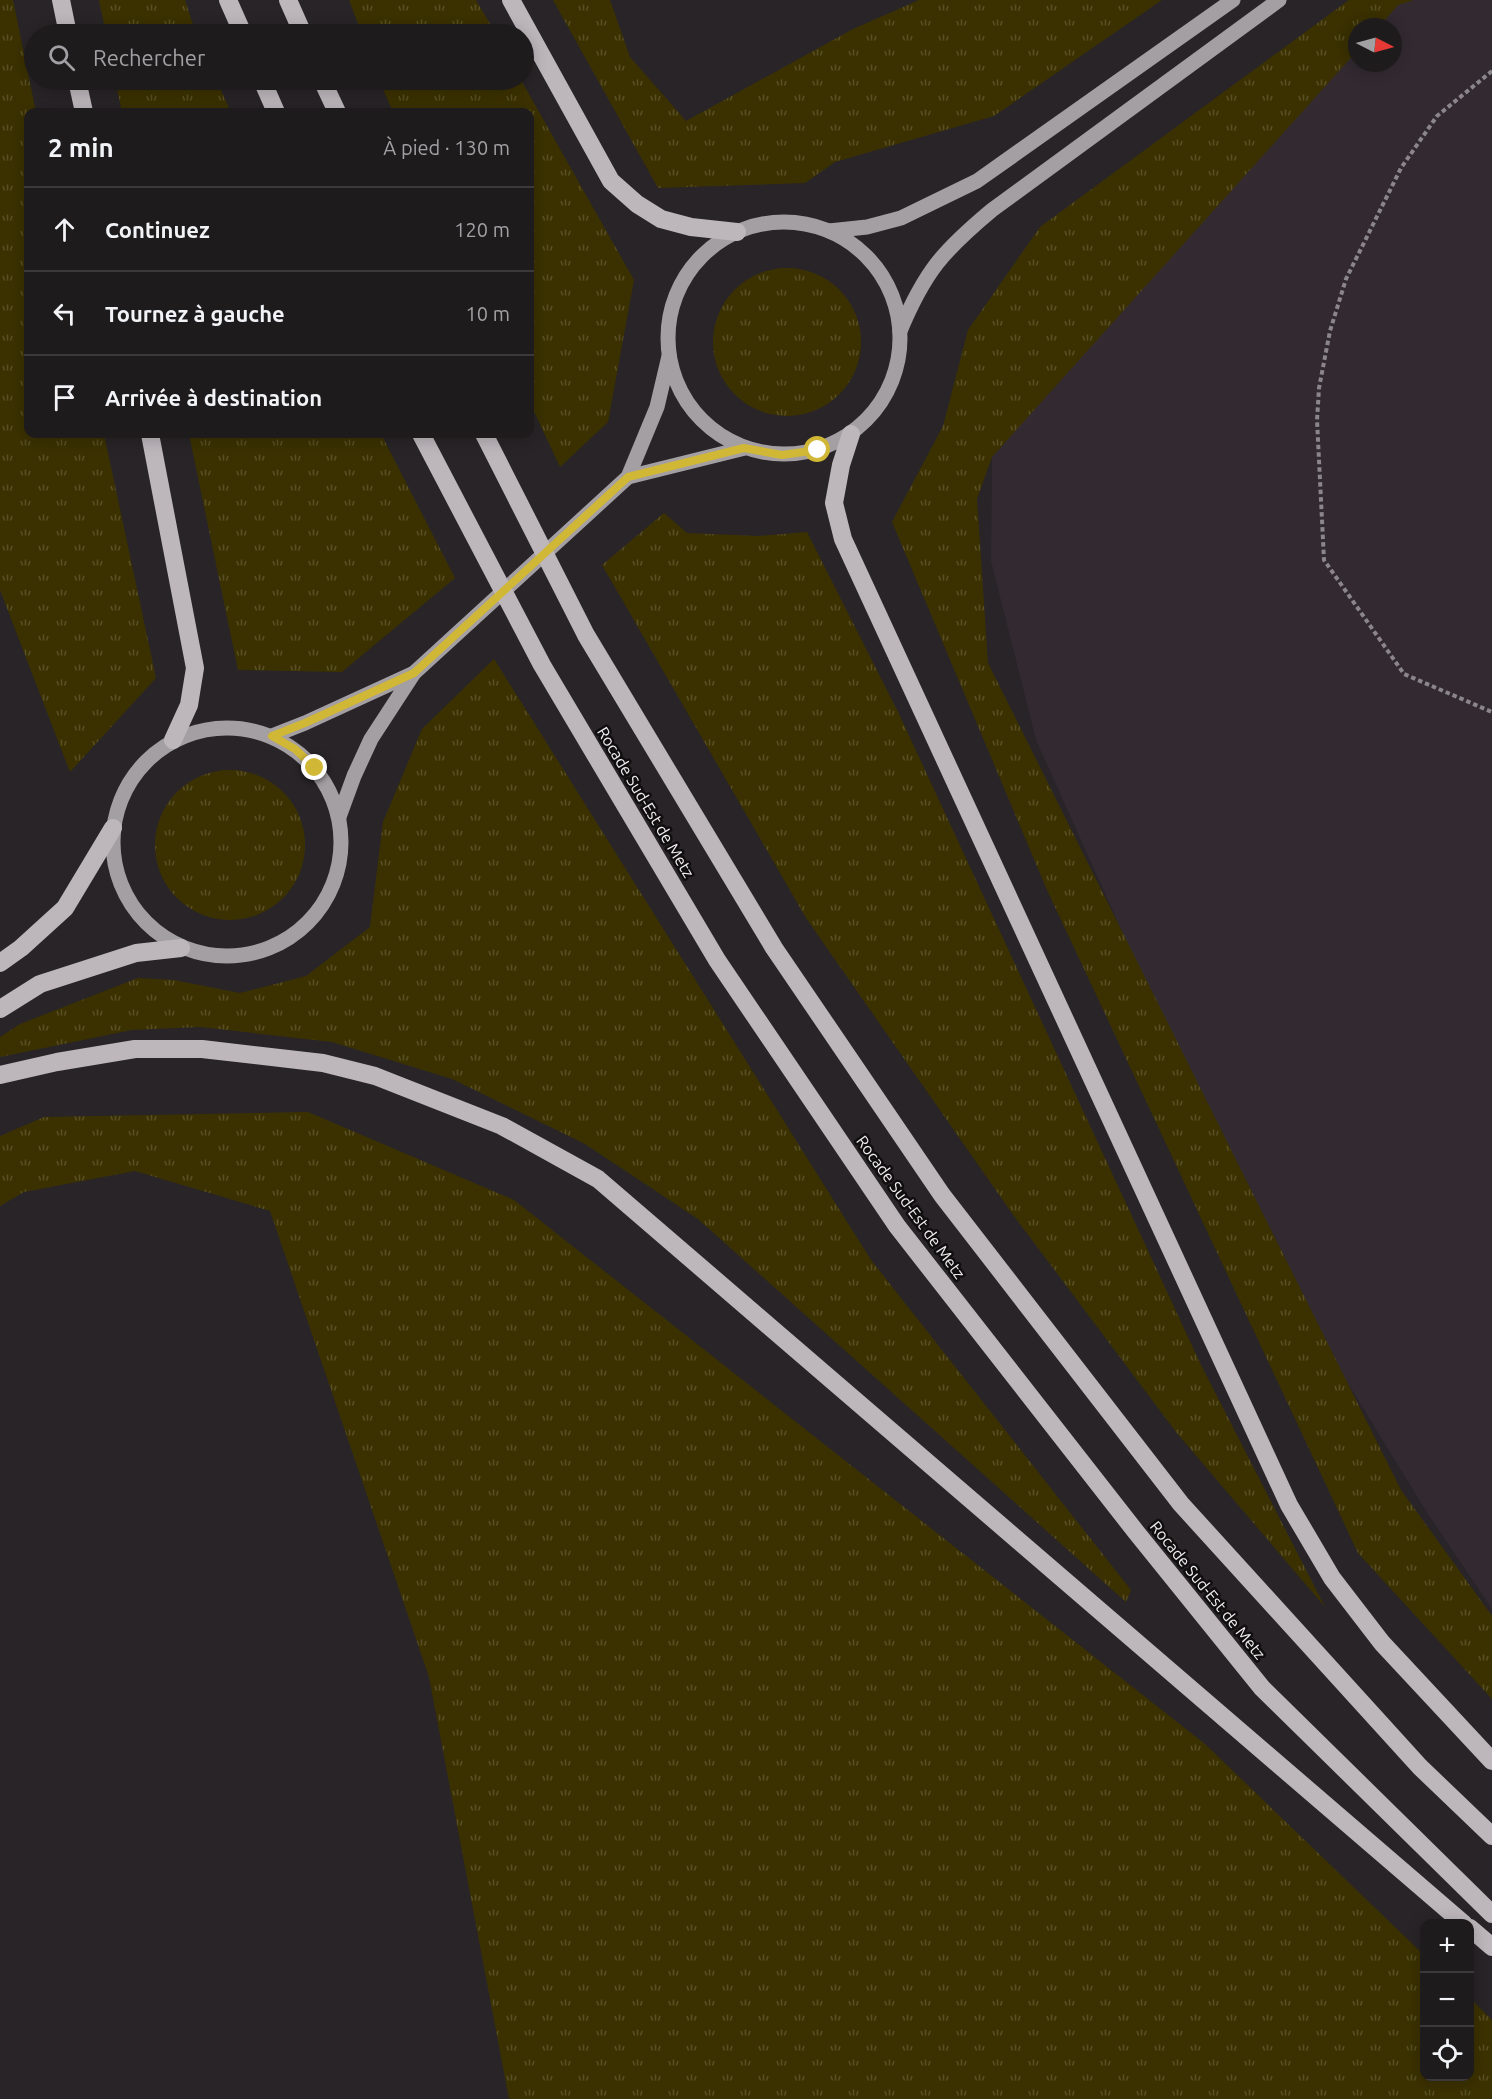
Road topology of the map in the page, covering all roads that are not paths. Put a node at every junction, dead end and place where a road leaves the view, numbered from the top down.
1 (61, 0) edge
2 (228, 0) edge
3 (288, 0) edge
4 (511, 0) edge
5 (1233, 0) edge
6 (1279, 0) edge
7 (66, 24) edge
8 (239, 24) edge
9 (299, 24) edge
10 (524, 24) edge
11 (534, 42) edge
12 (79, 90) edge
13 (266, 90) edge
14 (327, 90) edge
15 (83, 108) edge
16 (274, 108) edge
17 (335, 108) edge
18 (829, 231) junction
19 (737, 232) junction
20 (900, 331) junction
21 (669, 356) junction
22 (851, 434) junction
23 (151, 438) edge
24 (423, 438) edge
25 (486, 438) edge
26 (744, 448) junction
27 (628, 477) junction
28 (414, 673) junction
29 (272, 736) junction
30 (173, 740) junction
31 (339, 817) junction
32 (113, 828) junction
33 (181, 948) junction
34 (0, 963) edge
35 (0, 1009) edge
36 (0, 1075) edge
37 (1492, 1761) edge
38 (1492, 1836) edge
39 (1492, 1914) edge
40 (1459, 1919) edge
41 (1474, 1931) edge
42 (1492, 1947) edge

1 - 7 highway
2 - 8 highway
3 - 9 highway
4 - 10 highway
5 - 18 main road
6 - 20 main road
11 - 19 highway
12 - 15 highway
13 - 16 highway
14 - 17 highway
18 - 19 main road
18 - 20 main road
19 - 21 main road
20 - 22 main road
21 - 26 main road
21 - 27 main road
22 - 26 main road
22 - 37 highway
23 - 30 highway
24 - 39 highway, Rocade Sud-Est de Metz
25 - 38 highway, Rocade Sud-Est de Metz
26 - 27 main road
27 - 28 main road
28 - 29 main road
28 - 31 main road
29 - 30 main road
29 - 31 main road
30 - 32 main road
31 - 33 main road
32 - 33 main road
32 - 34 highway
33 - 35 highway
36 - 40 highway
41 - 42 highway

